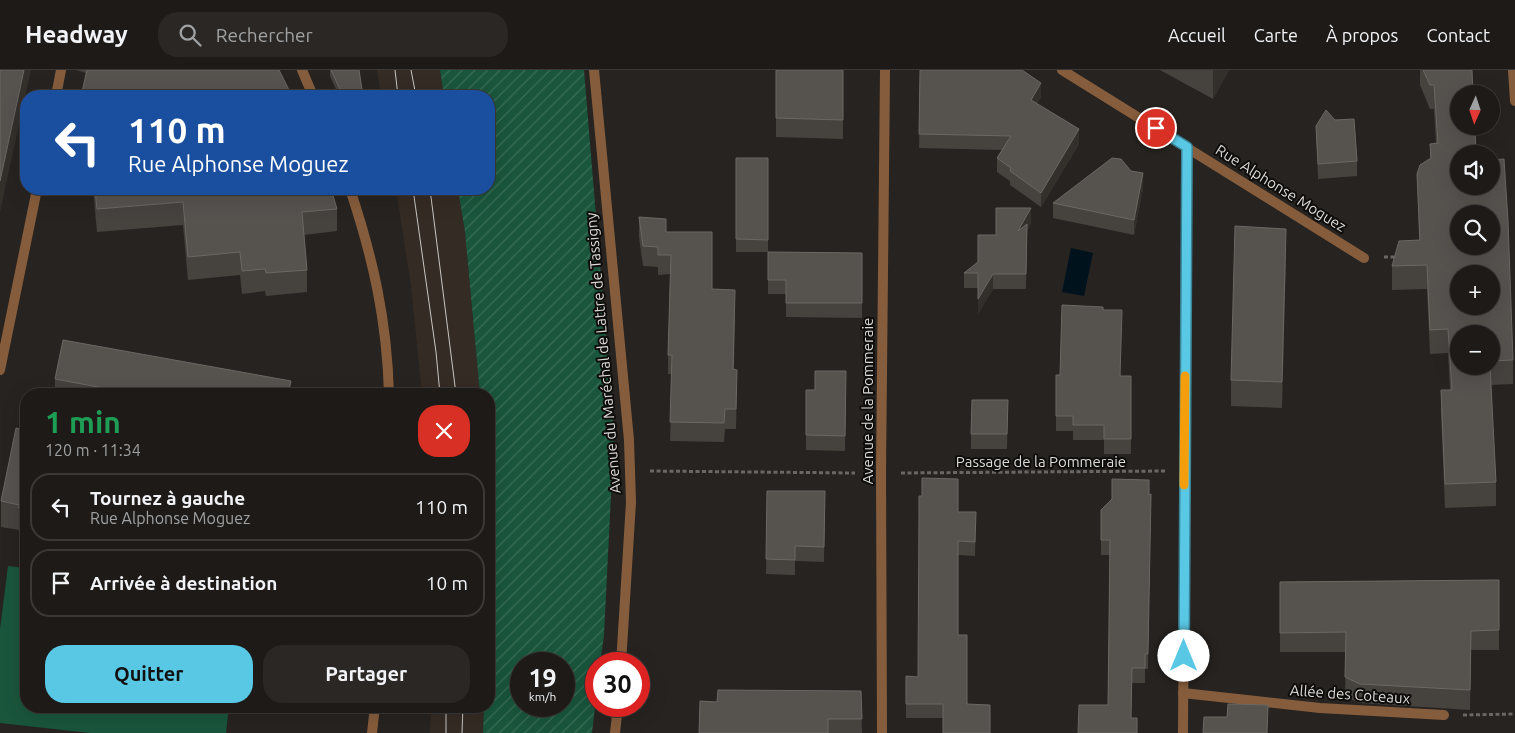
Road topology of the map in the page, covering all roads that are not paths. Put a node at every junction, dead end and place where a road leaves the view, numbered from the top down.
1 (61, 70) edge
2 (302, 70) edge
3 (594, 70) edge
4 (885, 70) edge
5 (1062, 70) edge
6 (1513, 70) edge
7 (57, 90) edge
8 (310, 90) edge
9 (1515, 101) edge
10 (1187, 147) junction
11 (36, 195) edge
12 (352, 195) edge
13 (1364, 258) road end
14 (0, 370) edge
15 (389, 388) edge
16 (621, 652) edge
17 (1183, 693) junction
18 (374, 713) edge
19 (1444, 715) road end
20 (616, 717) edge
21 (372, 733) edge
22 (614, 733) edge
23 (882, 733) edge
24 (1183, 733) edge

1 - 7 street
2 - 8 street
3 - 16 street, Avenue du Maréchal de Lattre de Tassigny
4 - 23 street, Avenue de la Pommeraie
5 - 10 street, Rue Alphonse Moguez
6 - 9 street
10 - 13 street, Rue Alphonse Moguez
10 - 17 street
11 - 14 street
12 - 15 street
17 - 19 street, Allée des Coteaux
17 - 24 street
18 - 21 street
20 - 22 street

